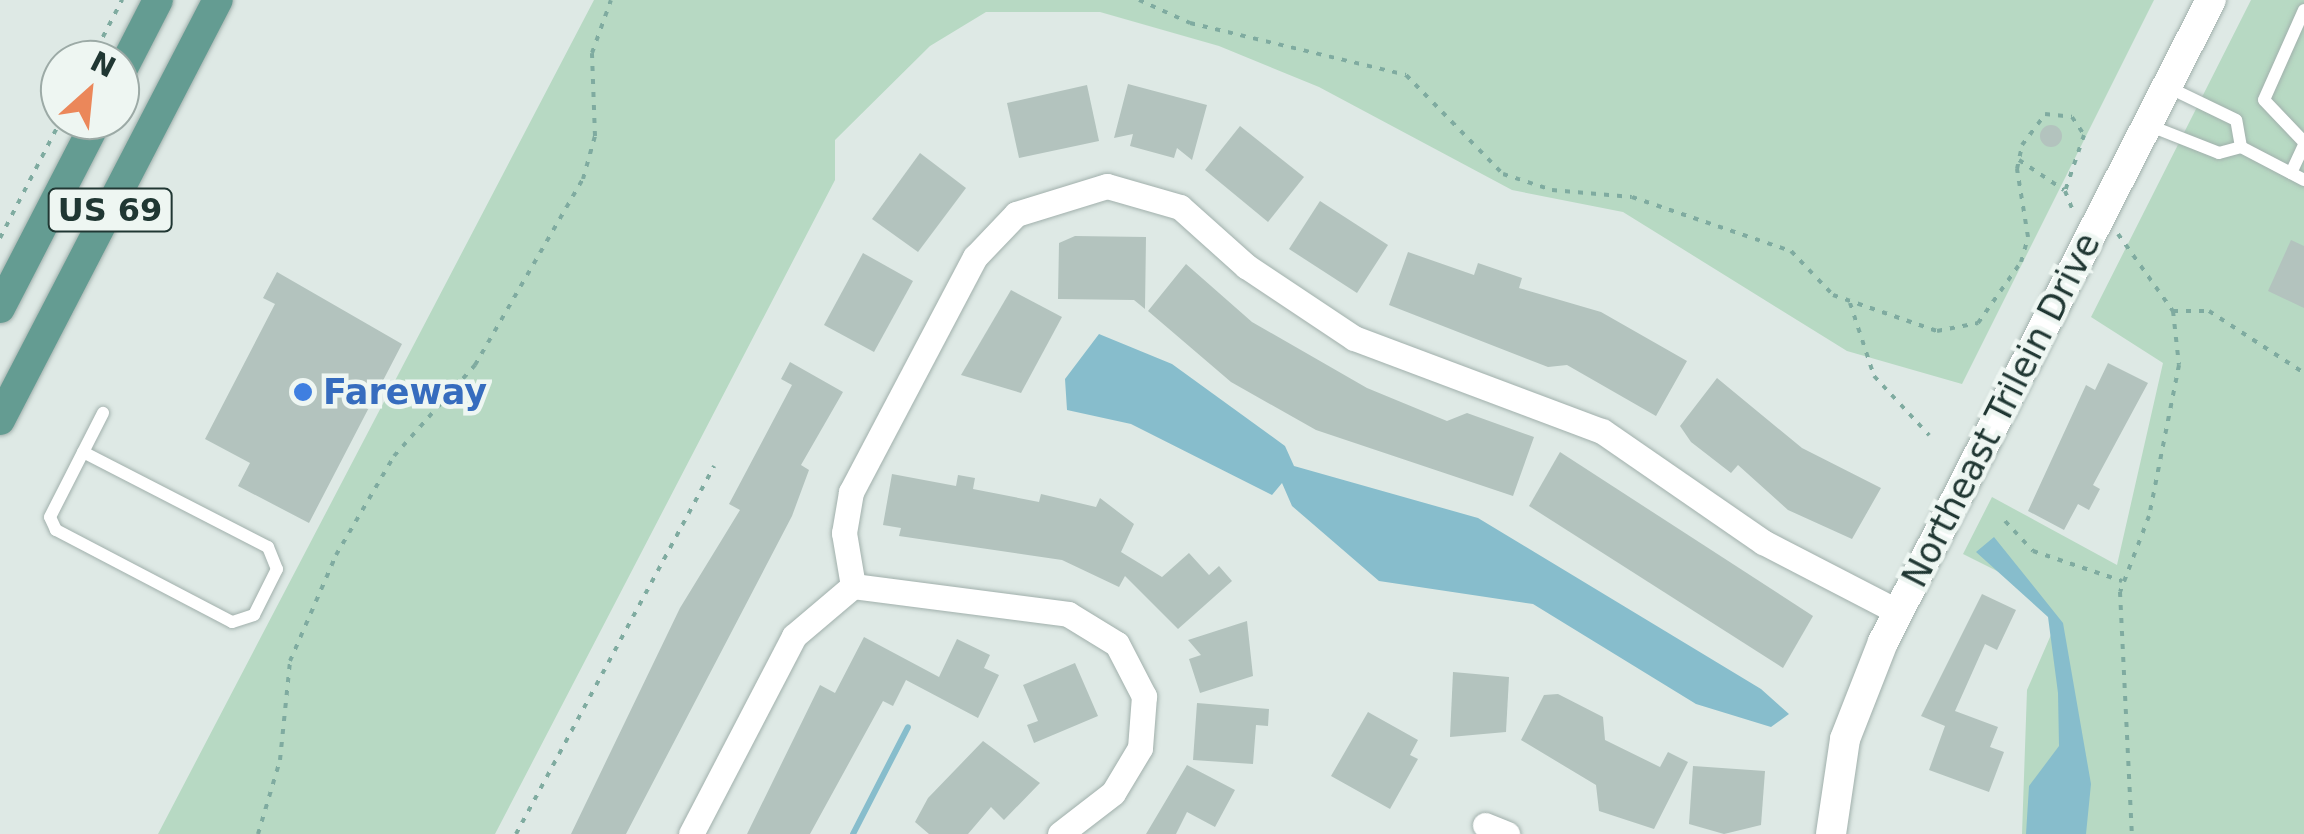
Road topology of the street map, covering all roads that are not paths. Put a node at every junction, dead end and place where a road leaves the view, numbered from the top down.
1 (158, 0) edge
2 (218, 0) edge
3 (2211, 0) edge
4 (2304, 10) edge
5 (137, 40) edge
6 (2167, 86) junction
7 (2148, 124) junction
8 (86, 140) edge
9 (2304, 144) edge
10 (2241, 147) junction
11 (2298, 176) edge
12 (0, 308) edge
13 (103, 413) dead end
14 (0, 420) edge
15 (83, 452) junction
16 (853, 586) junction
17 (1898, 612) junction
18 (691, 834) edge
19 (1060, 834) edge
20 (1831, 834) edge

1 - 5 main road
2 - 14 main road, US 69
3 - 6 street, Northeast Trilein Drive
4 - 9 lane
6 - 7 street, Northeast Trilein Drive
6 - 10 lane
7 - 10 lane
7 - 17 street, Northeast Trilein Drive
8 - 12 main road, US 69
9 - 11 lane
10 - 11 lane
13 - 15 lane
15 - 15 lane
16 - 17 street
16 - 18 street
16 - 19 street
17 - 20 street, Northeast Trilein Drive

